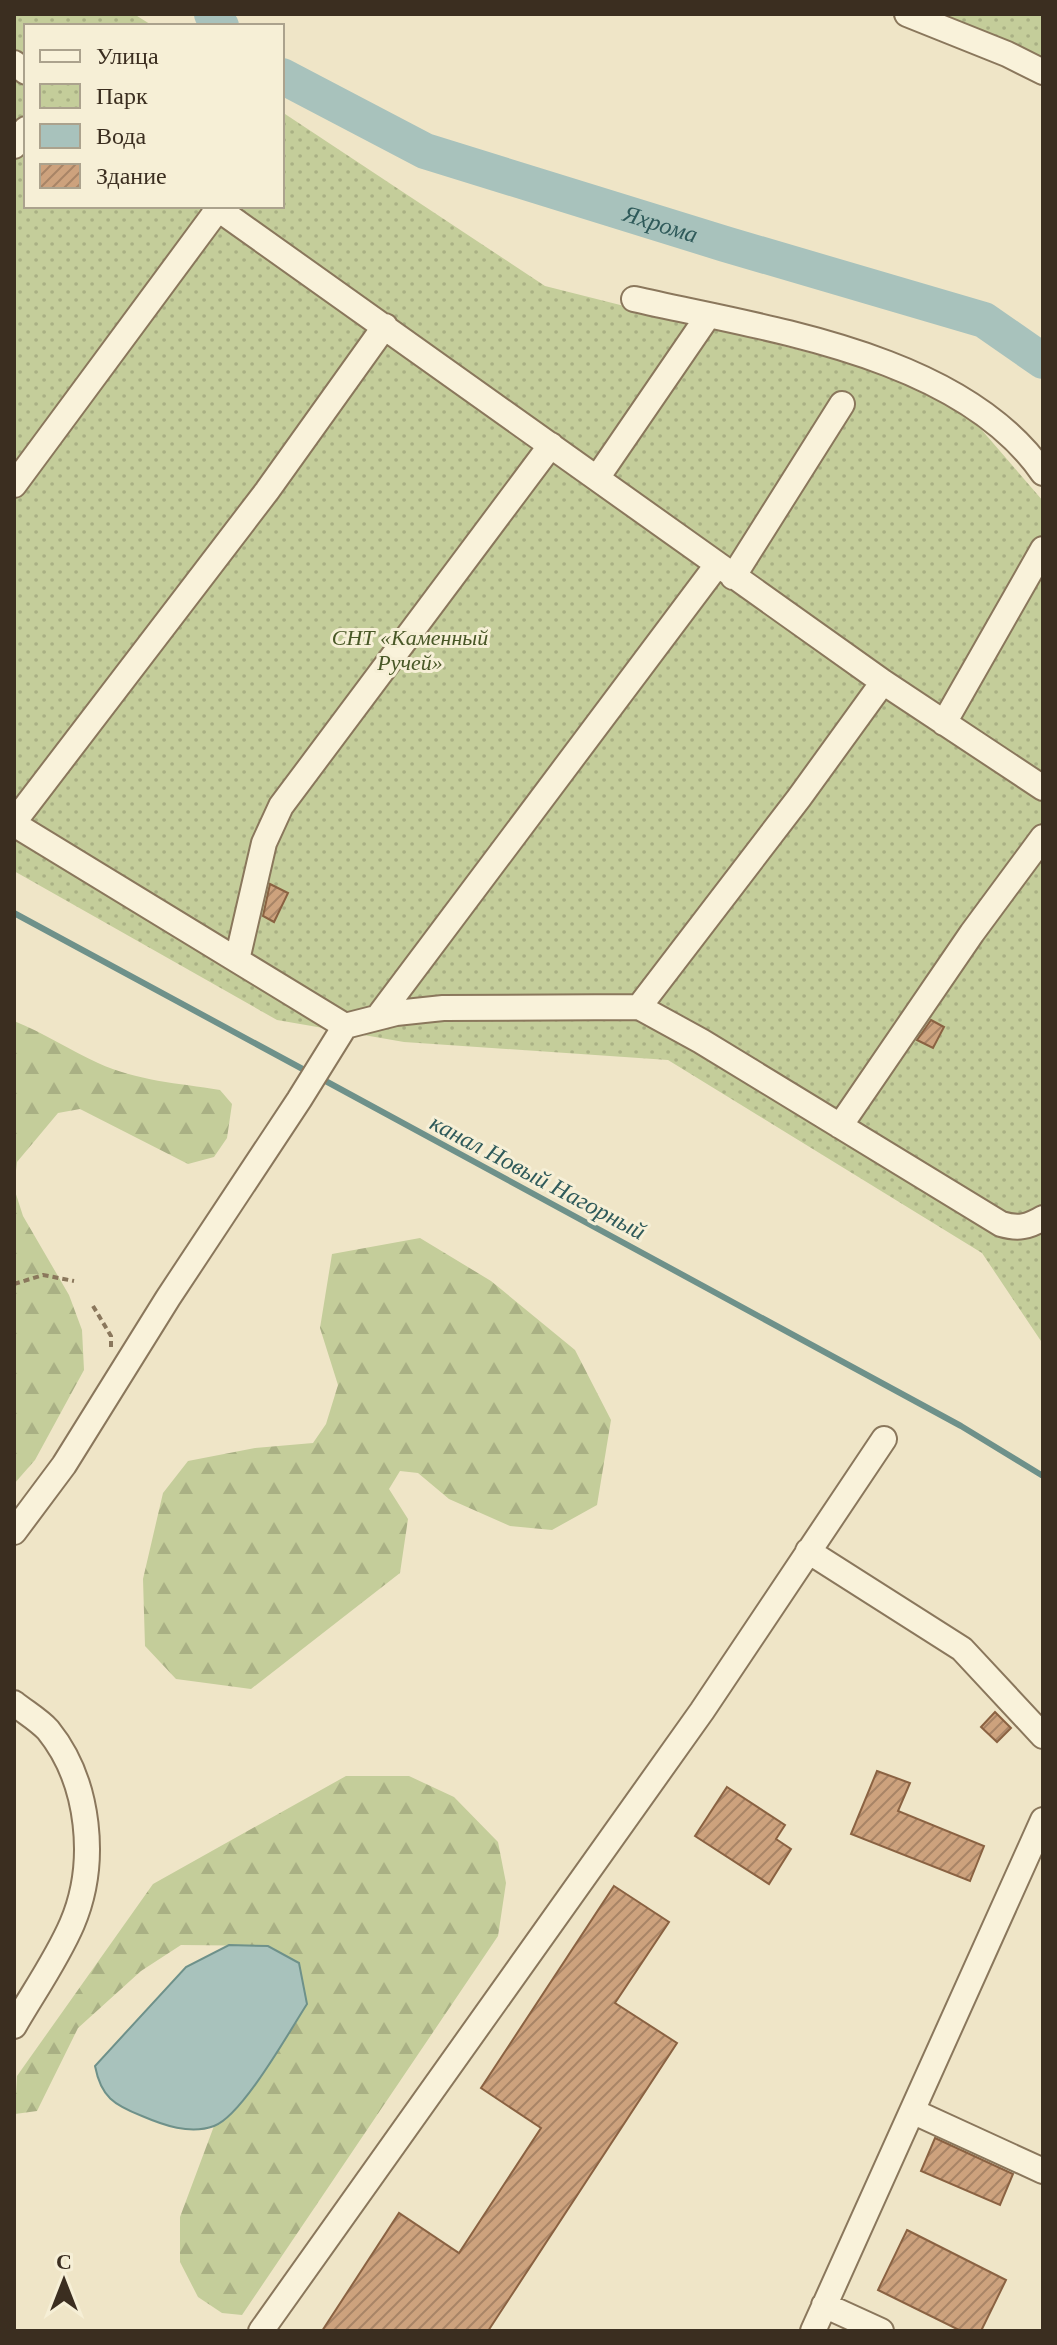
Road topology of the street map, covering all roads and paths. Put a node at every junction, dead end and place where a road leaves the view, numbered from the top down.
1 (907, 14) edge
2 (1043, 72) edge
3 (215, 208) edge
4 (217, 208) edge
5 (634, 299) dead end
6 (708, 316) junction
7 (385, 326) junction
8 (842, 404) dead end
9 (551, 445) junction
10 (1043, 473) edge
11 (597, 478) junction
12 (14, 485) edge
13 (1043, 549) edge
14 (725, 571) junction
15 (883, 682) junction
16 (944, 723) junction
17 (1043, 788) edge
18 (14, 823) edge
19 (1043, 837) edge
20 (237, 960) junction
21 (639, 1007) junction
22 (378, 1017) junction
23 (345, 1026) junction
24 (840, 1126) junction
25 (1039, 1229) edge
26 (74, 1281) dead end
27 (14, 1284) edge
28 (93, 1306) dead end
29 (111, 1349) dead end
30 (884, 1439) dead end
31 (14, 1532) edge
32 (808, 1551) junction
33 (14, 1703) edge
34 (1041, 1731) edge
35 (1043, 1820) edge
36 (14, 2026) edge
37 (912, 2111) junction
38 (1043, 2171) edge
39 (824, 2305) junction
40 (261, 2331) edge
41 (813, 2331) edge
42 (881, 2331) edge

1 - 2 street
3 - 12 street
4 - 7 street
5 - 6 street
6 - 10 street
6 - 11 street
7 - 9 street
7 - 18 street
8 - 14 street
9 - 11 street
9 - 20 street
11 - 14 street
13 - 16 street
14 - 15 street
14 - 22 street
15 - 16 street
15 - 21 street
16 - 17 street
18 - 20 street
19 - 24 street
20 - 23 street
21 - 22 street
21 - 24 street
22 - 23 street
23 - 31 street
24 - 25 street
26 - 27 path
28 - 29 path
30 - 32 street
32 - 34 street
32 - 40 street
33 - 36 street
35 - 37 street
37 - 38 street
37 - 39 street
39 - 41 street
39 - 42 street

